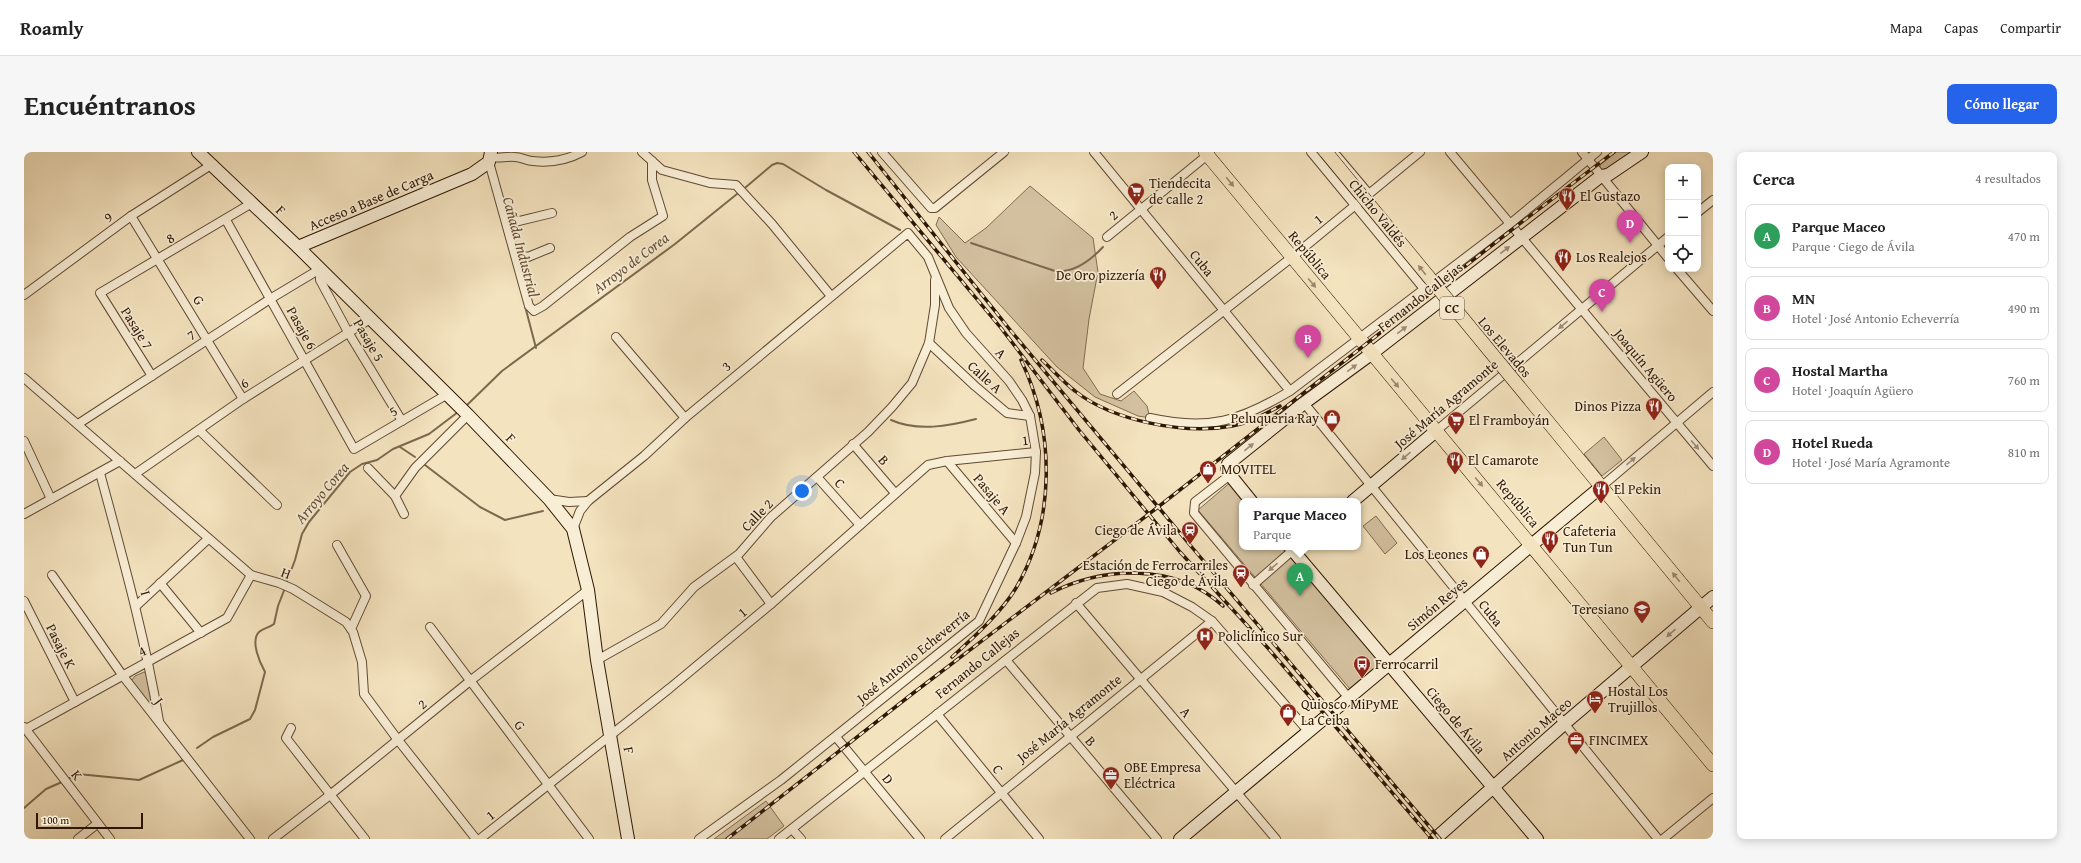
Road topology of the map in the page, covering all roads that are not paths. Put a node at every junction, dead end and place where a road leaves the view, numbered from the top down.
1 (198, 152) edge
2 (582, 152) edge
3 (642, 152) edge
4 (882, 152) edge
5 (1004, 152) edge
6 (1094, 152) edge
7 (1311, 152) edge
8 (1326, 152) edge
9 (1334, 152) edge
10 (1420, 152) edge
11 (1450, 152) edge
12 (1582, 152) edge
13 (1597, 152) edge
14 (1642, 152) edge
15 (1208, 153) edge
16 (490, 157) edge
17 (1589, 160) junction
18 (652, 161) junction
19 (211, 164) junction
20 (1601, 176) junction
21 (1369, 194) junction
22 (1713, 200) edge
23 (252, 204) junction
24 (1355, 205) junction
25 (1140, 208) junction
26 (1701, 210) edge
27 (552, 213) dead end
28 (131, 216) junction
29 (226, 220) junction
30 (1511, 223) junction
31 (507, 224) junction
32 (908, 233) joint
33 (1107, 237) dead end
34 (1522, 237) junction
35 (1665, 240) edge
36 (1658, 246) junction
37 (298, 247) junction
38 (550, 248) dead end
39 (515, 254) junction
40 (1665, 254) edge
41 (1291, 258) junction
42 (159, 260) junction
43 (320, 269) junction
44 (1680, 272) edge
45 (935, 275) junction
46 (1425, 290) junction
47 (100, 293) joint
48 (1449, 294) junction
49 (24, 295) edge
50 (831, 296) junction
51 (270, 299) junction
52 (1582, 309) junction
53 (1224, 311) junction
54 (1713, 311) edge
55 (370, 319) junction
56 (348, 332) junction
57 (616, 337) dead end
58 (1359, 339) junction
59 (208, 340) junction
60 (929, 343) junction
61 (1371, 354) junction
62 (305, 360) junction
63 (1511, 369) junction
64 (152, 376) junction
65 (24, 378) edge
66 (1290, 391) junction
67 (1713, 392) edge
68 (446, 394) junction
69 (1117, 394) dead end
70 (243, 399) junction
71 (1304, 403) junction
72 (468, 415) junction
73 (1030, 416) junction
74 (685, 418) junction
75 (1150, 418) dead end
76 (402, 421) junction
77 (1676, 423) junction
78 (78, 424) junction
79 (200, 430) junction
80 (1436, 431) junction
81 (24, 441) edge
82 (853, 444) junction
83 (354, 449) joint
84 (1036, 452) junction
85 (947, 461) junction
86 (120, 462) junction
87 (1713, 466) edge
88 (368, 468) dead end
89 (100, 473) junction
90 (135, 474) junction
91 (1230, 475) junction
92 (817, 477) junction
93 (1604, 485) junction
94 (1371, 486) junction
95 (895, 492) junction
96 (395, 496) junction
97 (1249, 498) edge
98 (1357, 498) edge
99 (51, 499) junction
100 (549, 499) junction
101 (588, 501) junction
102 (277, 504) dead end
103 (24, 514) edge
104 (404, 514) dead end
105 (860, 525) junction
106 (573, 529) junction
107 (208, 539) junction
108 (1016, 543) junction
109 (337, 545) dead end
110 (1531, 545) junction
111 (1291, 550) edge
112 (1295, 550) edge
113 (736, 557) junction
114 (52, 575) dead end
115 (251, 575) junction
116 (160, 583) junction
117 (1253, 585) junction
118 (588, 590) junction
119 (1713, 597) edge
120 (24, 601) edge
121 (1464, 601) junction
122 (1076, 603) junction
123 (772, 604) junction
124 (136, 606) junction
125 (1701, 608) junction
126 (1212, 621) junction
127 (1713, 622) edge
128 (430, 627) dead end
129 (351, 629) junction
130 (201, 633) junction
131 (597, 660) junction
132 (1006, 660) junction
133 (149, 662) junction
134 (1389, 664) junction
135 (1632, 667) junction
136 (123, 676) junction
137 (1141, 679) junction
138 (470, 681) junction
139 (1348, 697) junction
140 (75, 702) junction
141 (937, 714) junction
142 (159, 722) junction
143 (1564, 724) junction
144 (25, 728) edge
145 (291, 728) dead end
146 (1308, 731) junction
147 (612, 737) junction
148 (836, 737) junction
149 (1071, 737) junction
150 (398, 740) junction
151 (1713, 765) edge
152 (864, 770) junction
153 (550, 786) junction
154 (1493, 786) junction
155 (1236, 792) junction
156 (1001, 793) junction
157 (330, 795) junction
158 (1713, 798) edge
159 (97, 824) junction
160 (792, 828) junction
161 (78, 839) edge
162 (110, 839) edge
163 (250, 839) edge
164 (273, 839) edge
165 (365, 839) edge
166 (476, 839) edge
167 (480, 839) edge
168 (589, 839) edge
169 (628, 839) edge
170 (699, 839) edge
171 (779, 839) edge
172 (801, 839) edge
173 (920, 839) edge
174 (945, 839) edge
175 (1039, 839) edge
176 (1157, 839) edge
177 (1180, 839) edge
178 (1276, 839) edge
179 (1435, 839) edge
180 (1537, 839) edge
181 (1658, 839) edge
182 (1663, 839) edge

1 - 19 street, F
2 - 16 street
3 - 18 street
4 - 5 street
6 - 25 street, Cuba
7 - 24 street, Chicho Valdés
93 -> 8 main road, Los Elevados / CC, bridge
9 - 21 street, Chicho Valdés
10 - 21 street, 1
11 - 30 street, Joaquín Agüero
12 - 17 street
13 - 17 street
14 - 20 street, Fernando Callejas
15 - 25 street, 2
15 -> 41 main road, República
16 - 31 street
16 - 37 street, Acceso a Base de Carga
17 - 20 street
17 - 30 street
18 - 39 street
18 - 50 street
19 - 23 street, F
19 - 28 street, 9
20 - 34 street, Fernando Callejas
20 - 36 street
21 - 24 street, 1
22 - 26 street
23 - 29 street, 8
23 - 37 street, F
24 - 41 street, 1
24 - 46 street, Chicho Valdés
25 - 33 street, 2
25 - 53 street, Cuba
27 - 31 street
28 - 42 street, G
28 - 49 street, 9
29 - 42 street, 8
29 - 51 street, Pasaje 6
30 - 34 street, Joaquín Agüero
30 - 46 street
31 - 39 street
32 - 45 street, A
32 - 50 street, 3
48 -> 34 street, Fernando Callejas
34 - 52 street, Joaquín Agüero
35 - 36 street, José María Agramonte
36 - 40 street
36 - 52 street, José María Agramonte
37 - 43 street, F
38 - 39 street
41 - 53 street, 1
41 -> 58 main road, República
42 - 47 street, 8
42 - 59 street, G
43 - 51 street, 7
43 - 55 street, F
43 - 56 street, Pasaje 5
44 - 54 street
45 - 60 street, Calle 2
45 - 73 street, A
46 - 58 street
47 - 64 street, Pasaje 7
61 -> 48 street, Fernando Callejas
48 - 63 street
50 - 74 street, 3
51 - 59 street, 7
51 - 62 street, Pasaje 6
52 -> 63 street, José María Agramonte
52 - 77 street, Joaquín Agüero
53 - 66 street, Cuba
53 - 69 street, 1
55 - 56 street, 6
55 - 68 street, F
56 - 62 street, 6
56 - 76 street, Pasaje 5
57 - 74 street
58 - 61 main road, República
58 - 66 street
59 - 64 street, 7
59 - 70 street, G
60 - 73 street, Calle A
60 - 82 street, Calle 2
71 -> 61 street, Fernando Callejas
61 -> 80 main road, República
62 - 70 street, 6
62 - 83 street, Pasaje 6
63 - 80 street, José María Agramonte
63 - 93 street
64 - 78 street, 7
65 - 78 street, H
66 - 75 street
67 - 77 street, Simón Reyes
68 - 72 street, F
68 - 76 street, 5
70 - 79 street, 6
91 -> 71 street, Fernando Callejas
71 - 94 street, Cuba
72 - 96 street
72 - 100 street, F
73 - 84 street, A
74 - 101 street, 3
76 - 83 street, 5
77 -> 87 street, Joaquín Agüero
93 -> 77 street, Simón Reyes
78 - 86 street, H
79 - 90 street, 6
79 - 102 street
80 -> 94 street, José María Agramonte
80 -> 110 main road, República
81 - 99 street
82 - 92 street, Calle 2
82 - 95 street, B
84 - 85 street, 1
84 - 108 street, José Antonio Echeverría
85 - 95 street, 1
85 - 108 street, Pasaje A
86 - 89 street
86 - 90 street, H
88 - 96 street
89 - 99 street
89 - 124 street, I
90 - 107 street, H
91 - 97 street
91 - 117 street
92 - 105 street, C
92 - 113 street, Calle 2
93 - 110 street, Simón Reyes
125 -> 93 main road, CC
94 - 98 street, José María Agramonte
94 - 121 street, Cuba
95 - 105 street, 1
96 - 104 street
99 - 103 street
100 - 101 street
100 - 106 street, F
101 - 106 street, 3
105 - 123 street, 1
106 - 118 street, F
107 - 115 street, H
107 - 116 street
108 - 148 street, José Antonio Echeverría
109 - 129 street
110 - 121 street, Simón Reyes
110 - 135 main road, República
111 -> 117 street
112 - 134 street, Ciego de Ávila
113 - 123 street
113 - 131 street, Calle 2
114 - 136 street, J
115 - 129 street, H
115 - 130 street, 4
116 - 124 street
116 - 130 street
117 - 139 street
118 - 131 street, F
118 - 138 street, 2
119 - 125 street, Antonio Maceo
120 - 140 street, Pasaje K
121 - 134 street, Simón Reyes
121 - 143 street, Cuba
122 - 126 street, Fernando Callejas
122 - 132 street, Fernando Callejas
122 - 137 street, A
123 - 147 street, 1
124 - 133 street, I
125 - 127 main road, CC
125 -> 135 street, Antonio Maceo
126 - 137 street, José María Agramonte
126 - 146 street, Fernando Callejas
128 - 138 street, G
129 - 150 street, H
130 - 133 street, 4
131 - 147 street, F
132 - 141 street, Fernando Callejas
132 - 149 street, B
133 - 136 street, 4
133 - 142 street, I
134 - 139 street, Simón Reyes
134 - 154 street, Ciego de Ávila
135 - 143 street, Antonio Maceo
135 - 151 main road, República
136 - 140 street, 4
136 - 142 street, J
137 - 149 street, José María Agramonte
137 - 155 street, A
138 - 150 street, 2
138 - 153 street, G
139 - 146 street, Simón Reyes
140 - 144 street, 4
141 - 152 street, Fernando Callejas
141 - 156 street, C
142 - 163 street, J
143 - 154 street, Antonio Maceo
143 - 181 street, Cuba
144 - 159 street, K
145 - 157 street
146 - 155 street, Simón Reyes
147 - 153 street, 1
147 - 169 street, F
148 - 152 street, D
148 - 170 street, José Antonio Echeverría
149 - 156 street, José María Agramonte
149 - 176 street, B
150 - 157 street, 2
150 - 166 street, H
152 - 160 street, Fernando Callejas
152 - 173 street, D
153 - 167 street, 1
153 - 168 street, G
154 - 179 street, Antonio Maceo
154 - 180 street, Ciego de Ávila
155 - 177 street, Simón Reyes
155 - 178 street, A
156 - 174 street, José María Agramonte
156 - 175 street, C
157 - 164 street, 2
157 - 165 street
158 - 182 street
159 - 161 street
159 - 162 street, K
160 - 171 street, Fernando Callejas
160 - 172 street

